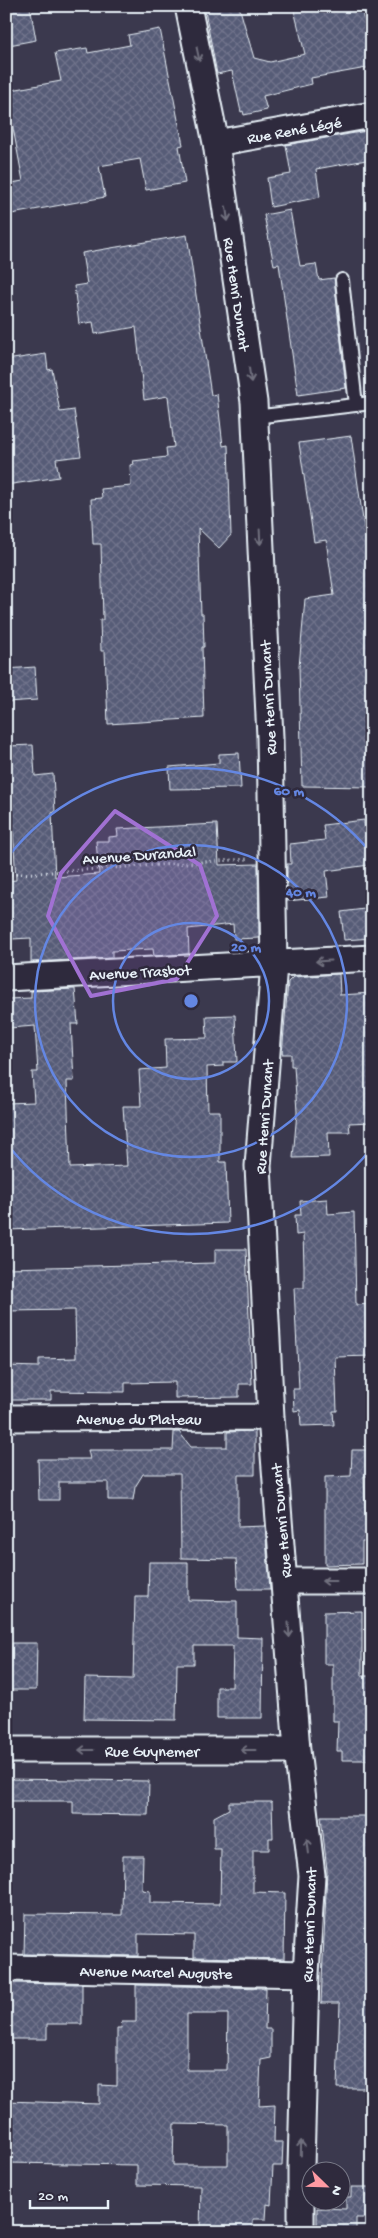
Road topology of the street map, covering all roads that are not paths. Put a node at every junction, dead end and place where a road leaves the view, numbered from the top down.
1 (188, 6) edge
2 (372, 115) edge
3 (216, 143) junction
4 (342, 280) dead end
5 (372, 403) edge
6 (356, 404) junction
7 (254, 417) junction
8 (372, 958) edge
9 (274, 964) junction
10 (9, 978) edge
11 (6, 1418) edge
12 (271, 1418) junction
13 (285, 1581) junction
14 (372, 1581) edge
15 (6, 1750) edge
16 (297, 1750) junction
17 (6, 1968) edge
18 (306, 1974) junction
19 (301, 2232) edge

1 -> 3 street, Rue Henri Dunant
2 - 3 street, Rue René Légé
3 -> 7 street, Rue Henri Dunant
4 - 6 lane
5 - 6 lane
6 - 7 lane
7 -> 9 street, Rue Henri Dunant
8 -> 9 street, Avenue Trasbot
9 - 10 street, Avenue Trasbot
9 - 12 street, Rue Henri Dunant
11 - 12 street, Avenue du Plateau
12 - 13 street, Rue Henri Dunant
14 -> 13 street
13 -> 16 street, Rue Henri Dunant
16 -> 15 street, Rue Guynemer
18 -> 16 street, Rue Henri Dunant
17 - 18 street, Avenue Marcel Auguste
19 -> 18 street, Rue Henri Dunant

